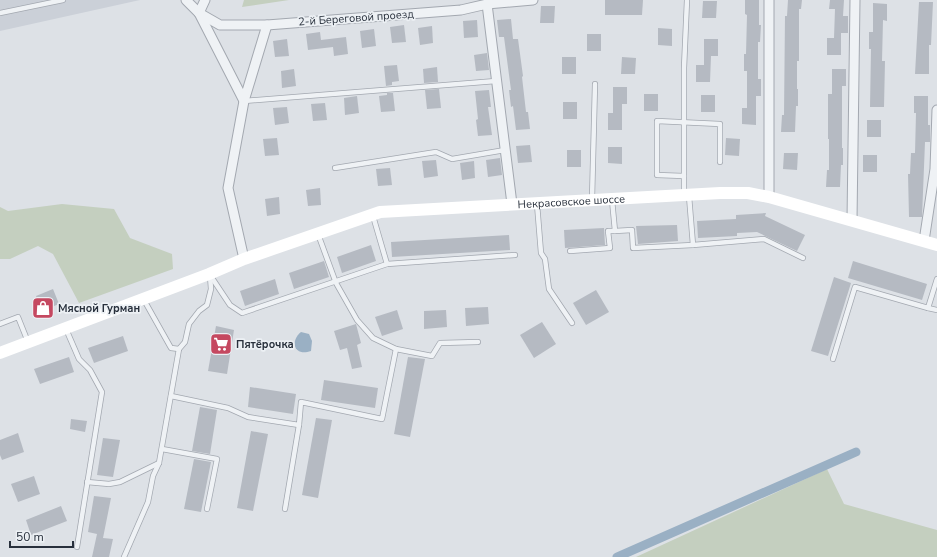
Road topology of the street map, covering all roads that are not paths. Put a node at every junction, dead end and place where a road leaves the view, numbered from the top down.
1 (63, 0) edge
2 (186, 0) edge
3 (205, 0) edge
4 (533, 0) edge
5 (687, 0) edge
6 (769, 0) edge
7 (855, 0) edge
8 (503, 1) edge
9 (487, 4) junction
10 (200, 12) junction
11 (0, 13) edge
12 (267, 25) junction
13 (496, 81) junction
14 (595, 84) dead end
15 (244, 101) junction
16 (937, 110) edge
17 (684, 122) junction
18 (505, 150) junction
19 (720, 162) dead end
20 (335, 168) dead end
21 (684, 176) junction
22 (686, 194) junction
23 (769, 197) junction
24 (612, 198) junction
25 (592, 200) junction
26 (537, 202) junction
27 (512, 204) junction
28 (372, 214) junction
29 (852, 220) junction
30 (615, 231) junction
31 (318, 234) junction
32 (924, 241) junction
33 (693, 245) junction
34 (937, 245) edge
35 (570, 251) dead end
36 (515, 255) dead end
37 (803, 258) dead end
38 (244, 259) junction
39 (387, 264) junction
40 (209, 274) junction
41 (937, 279) edge
42 (336, 281) junction
43 (143, 298) junction
44 (928, 308) junction
45 (937, 310) edge
46 (572, 323) dead end
47 (0, 324) edge
48 (66, 328) junction
49 (28, 342) junction
50 (478, 342) dead end
51 (179, 349) junction
52 (396, 349) junction
53 (0, 353) edge
54 (833, 359) dead end
55 (171, 396) junction
56 (298, 425) junction
57 (162, 449) junction
58 (160, 463) junction
59 (87, 482) junction
60 (207, 509) dead end
61 (285, 509) dead end
62 (77, 547) dead end
63 (124, 557) edge

1 - 11 lane
2 - 10 street, 2-й Береговой проезд
3 - 10 street
4 - 8 street, 2-й Береговой проезд
5 - 17 lane
6 - 23 street
7 - 29 street
8 - 9 street, 2-й Береговой проезд
9 - 12 street, 2-й Береговой проезд
9 - 13 street
10 - 12 street, 2-й Береговой проезд
10 - 15 street
12 - 15 street
13 - 15 lane
13 - 18 street
14 - 25 lane
15 - 38 street
16 - 32 street
17 - 19 lane
17 - 21 lane
17 - 21 lane
18 - 20 lane
18 - 27 street
21 - 22 lane
22 - 23 main road, Некрасовское шоссе
22 - 24 main road, Некрасовское шоссе
22 - 33 lane
23 - 29 main road, Некрасовское шоссе
24 - 25 main road, Некрасовское шоссе
24 - 30 lane
25 - 26 main road, Некрасовское шоссе
26 - 27 main road, Некрасовское шоссе
26 - 46 lane
27 - 28 main road, Некрасовское шоссе
28 - 31 main road, Некрасовское шоссе
28 - 39 lane
29 - 32 main road, Некрасовское шоссе
30 - 33 lane
30 - 35 lane
31 - 38 main road, Некрасовское шоссе
31 - 42 lane
32 - 34 main road, Некрасовское шоссе
33 - 37 lane
36 - 39 lane
38 - 40 main road, Некрасовское шоссе
39 - 42 lane
40 - 42 lane
40 - 43 main road, Некрасовское шоссе
40 - 51 lane
41 - 44 lane
42 - 52 lane
43 - 48 main road, Некрасовское шоссе
43 - 51 lane
44 - 45 lane
44 - 54 lane
47 - 49 lane
48 - 49 main road, Некрасовское шоссе
48 - 59 lane
49 - 53 main road, Некрасовское шоссе
50 - 52 lane
51 - 55 lane
52 - 56 lane
55 - 56 lane
55 - 57 lane
56 - 61 lane
57 - 58 lane
57 - 60 lane
58 - 59 lane
58 - 63 lane
59 - 62 lane

